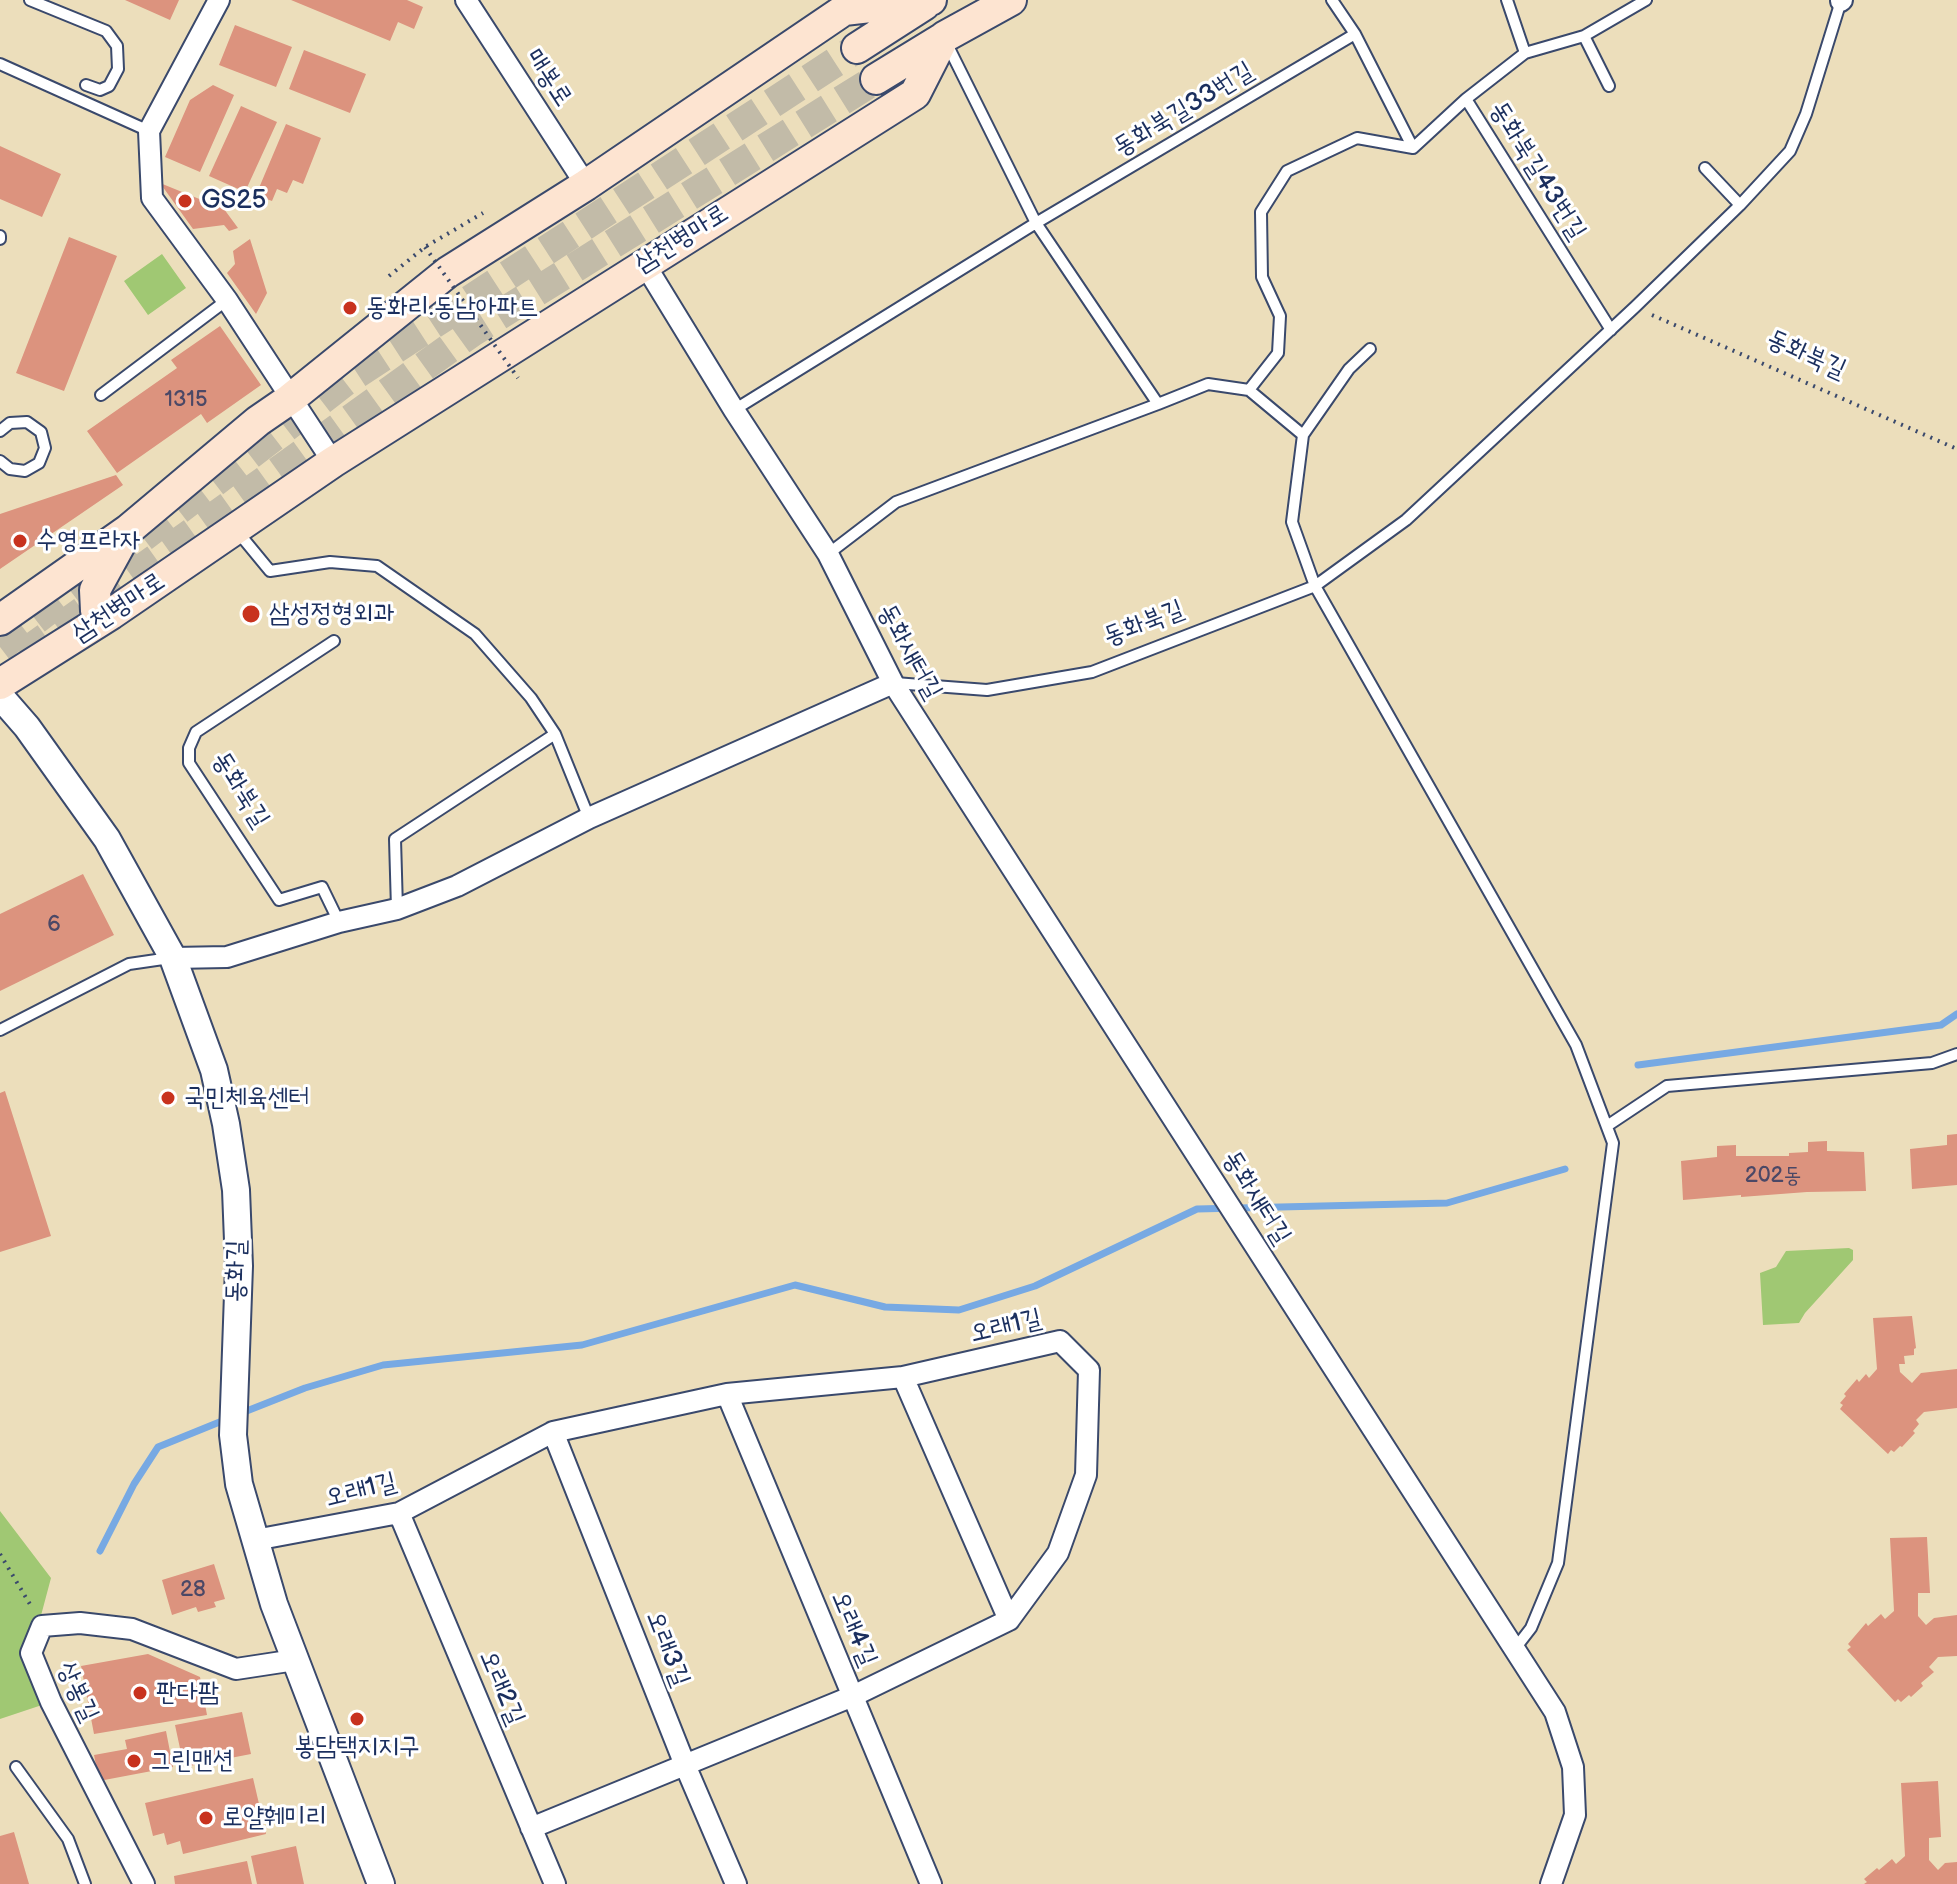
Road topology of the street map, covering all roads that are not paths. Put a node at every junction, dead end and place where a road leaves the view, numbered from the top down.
1 (30, 0) edge
2 (219, 0) edge
3 (466, 0) edge
4 (1011, 0) edge
5 (1332, 0) edge
6 (1507, 0) edge
7 (1646, 0) edge
8 (1840, 0) edge
9 (930, 1) edge
10 (1355, 34) junction
11 (1584, 36) junction
12 (944, 37) junction
13 (857, 48) tunnel mouth
14 (1525, 53) junction
15 (0, 64) edge
16 (876, 79) tunnel mouth
17 (86, 85) dead end
18 (1609, 86) dead end
19 (1466, 99) junction
20 (149, 131) junction
21 (1413, 148) junction
22 (1705, 168) dead end
23 (586, 185) junction
24 (1740, 205) junction
25 (1036, 223) junction
26 (644, 263) junction
27 (227, 300) junction
28 (1611, 330) junction
29 (1370, 349) dead end
30 (1249, 390) junction
31 (101, 395) dead end
32 (290, 399) junction
33 (1158, 404) junction
34 (734, 410) junction
35 (0, 431) edge
36 (1303, 435) junction
37 (0, 461) edge
38 (333, 462) junction
39 (128, 530) junction
40 (236, 530) junction
41 (828, 554) junction
42 (1315, 586) junction
43 (111, 614) junction
44 (0, 620) edge
45 (334, 641) dead end
46 (893, 683) junction
47 (0, 684) edge
48 (0, 696) edge
49 (555, 734) junction
50 (589, 818) junction
51 (397, 909) junction
52 (339, 922) junction
53 (173, 958) junction
54 (0, 1030) edge
55 (1957, 1054) edge
56 (1607, 1126) junction
57 (903, 1377) junction
58 (727, 1394) junction
59 (553, 1432) junction
60 (399, 1513) junction
61 (255, 1540) junction
62 (1009, 1620) junction
63 (1514, 1650) junction
64 (295, 1660) junction
65 (853, 1696) junction
66 (685, 1765) junction
67 (16, 1767) dead end
68 (531, 1828) junction
69 (85, 1884) edge
70 (144, 1884) edge
71 (381, 1884) edge
72 (555, 1884) edge
73 (736, 1884) edge
74 (931, 1884) edge
75 (1551, 1884) edge

1 - 17 lane
2 - 20 street
3 - 23 street, 매봉로
4 - 12 main road
5 - 10 lane
6 - 14 lane
7 - 11 lane, 동화북길43번길
8 - 24 lane, 동화북길
9 - 13 main road
9 - 23 main road
10 - 21 lane
10 - 25 lane, 동화북길33번길
11 - 14 lane, 동화북길43번길
11 - 18 lane
12 - 16 main road
12 - 25 lane
12 - 26 main road, 삼천병마로
14 - 19 lane, 동화북길43번길
15 - 20 lane
19 - 21 lane
19 - 28 lane, 동화북길43번길
20 - 27 street
21 - 30 lane
22 - 24 lane
23 - 32 main road
24 - 28 lane, 동화북길
25 - 33 lane
25 - 34 lane
26 - 34 street, 동화새터길
26 - 38 main road, 삼천병마로
27 - 31 lane
27 - 32 street
28 - 42 lane, 동화북길
29 - 36 lane
30 - 33 lane
30 - 36 lane
32 - 38 street
32 - 39 main road
33 - 41 lane
34 - 41 street, 동화새터길
35 - 37 lane
36 - 42 lane
38 - 40 main road, 삼천병마로
39 - 43 main road
39 - 44 main road
40 - 43 main road, 삼천병마로
40 - 49 lane
41 - 46 street, 동화새터길
42 - 46 lane, 동화북길
42 - 56 lane
43 - 47 main road, 삼천병마로
45 - 52 lane, 동화북길
46 - 50 street, 동화북길
46 - 63 street, 동화새터길
48 - 53 street, 동화길
49 - 50 lane
49 - 51 lane
50 - 51 street, 동화북길
51 - 52 street, 동화북길
52 - 53 street, 동화북길
53 - 54 lane
53 - 61 street, 동화길
55 - 56 lane
56 - 63 lane
57 - 58 street, 오래1길
57 - 62 street
57 - 62 street, 오래1길
58 - 59 street, 오래1길
58 - 65 street, 오래4길
59 - 60 street, 오래1길
59 - 66 street, 오래3길
60 - 61 street, 오래1길
60 - 68 street, 오래2길
61 - 64 street, 동화길
62 - 65 street, 오래1길
63 - 75 street, 동화새터길
64 - 70 street, 상봉길
64 - 71 street, 동화길
65 - 66 street, 오래1길
65 - 74 street, 오래4길
66 - 68 street, 오래1길
66 - 73 street, 오래3길
67 - 69 lane
68 - 72 street, 오래2길

